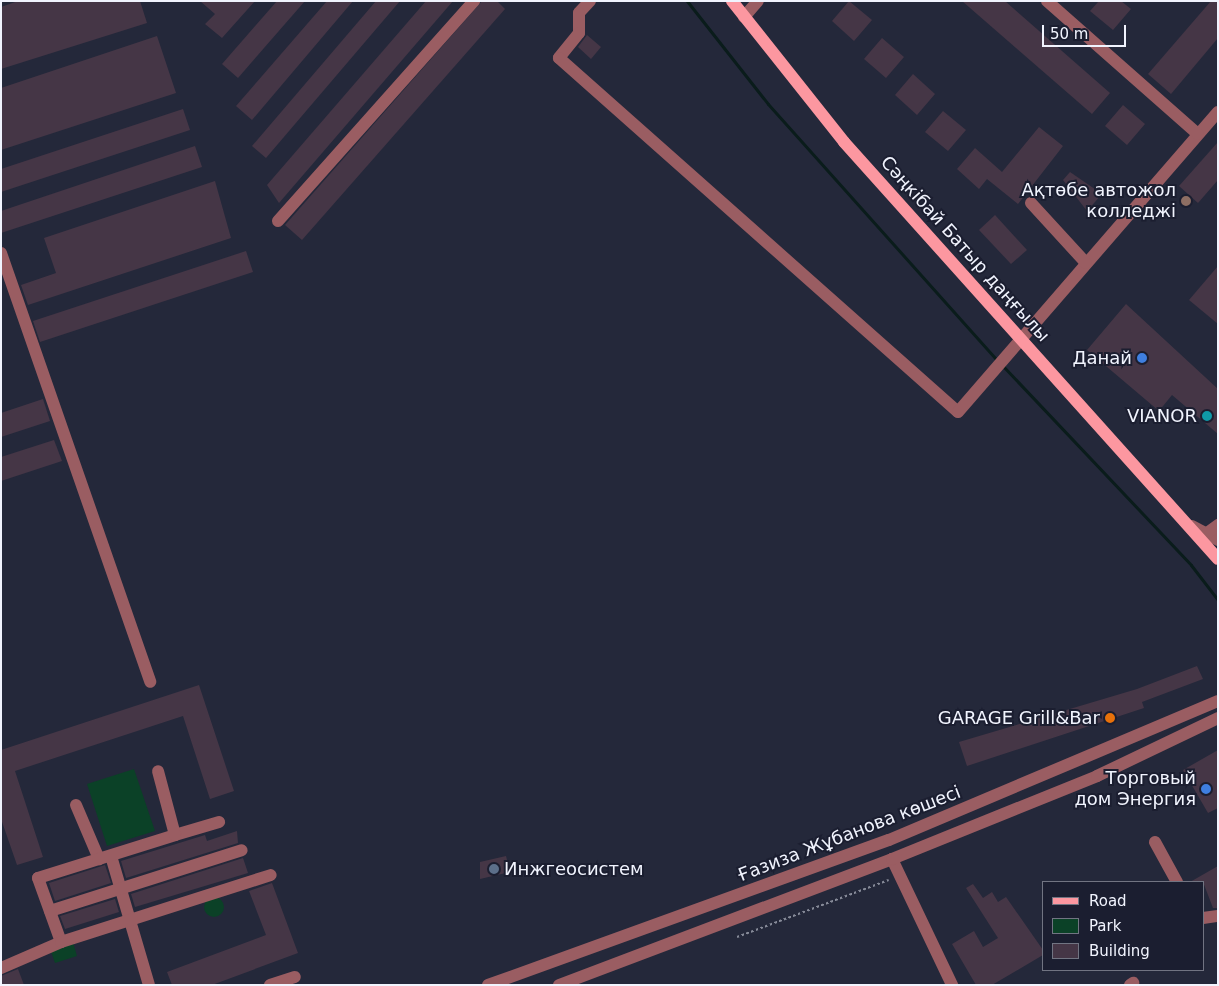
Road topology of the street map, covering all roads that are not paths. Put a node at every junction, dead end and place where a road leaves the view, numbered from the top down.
1 (474, 1) edge
2 (590, 1) edge
3 (732, 1) edge
4 (758, 1) edge
5 (1047, 1) edge
6 (744, 16) junction
7 (1218, 112) edge
8 (1198, 134) junction
9 (1031, 203) dead end
10 (278, 221) dead end
11 (1, 253) edge
12 (1086, 263) junction
13 (1022, 337) junction
14 (1218, 525) edge
15 (1192, 526) junction
16 (1212, 536) edge
17 (1218, 559) edge
18 (150, 682) dead end
19 (1218, 701) edge
20 (1218, 718) edge
21 (1090, 758) junction
22 (158, 771) dead end
23 (1097, 776) junction
24 (76, 805) dead end
25 (219, 822) dead end
26 (175, 835) junction
27 (1154, 842) dead end
28 (242, 850) dead end
29 (105, 858) junction
30 (892, 859) junction
31 (271, 875) dead end
32 (1177, 881) edge
33 (122, 889) junction
34 (50, 911) junction
35 (1218, 916) edge
36 (1204, 918) edge
37 (132, 922) junction
38 (61, 942) junction
39 (1, 968) edge
40 (295, 977) dead end
41 (149, 985) edge
42 (270, 985) edge
43 (488, 985) edge
44 (559, 985) edge
45 (952, 985) edge

1 - 10 street
2 - 13 street
3 - 6 main road, Сәңкібай Батыр даңғылы
4 - 6 street
5 - 8 street
6 - 13 main road, Сәңкібай Батыр даңғылы
7 - 8 street
8 - 12 street
9 - 12 street
11 - 18 street
12 - 13 street
13 - 15 main road, Сәңкібай Батыр даңғылы
14 - 16 street
15 - 16 street
15 - 17 main road, Сәңкібай Батыр даңғылы
19 - 21 street, Ғазиза Жұбанова көшесі
20 - 23 street, Ғазиза Жұбанова көшесі
21 - 23 street
21 - 43 street, Ғазиза Жұбанова көшесі
22 - 26 street
23 - 30 street, Ғазиза Жұбанова көшесі
24 - 29 street
25 - 26 street
26 - 29 street
27 - 32 street
28 - 33 street
29 - 33 street
29 - 34 street
30 - 44 street, Ғазиза Жұбанова көшесі
30 - 45 street
31 - 37 street
33 - 34 street
33 - 37 street
34 - 38 street
35 - 36 street
37 - 38 street
37 - 41 street
38 - 39 street
40 - 42 street

